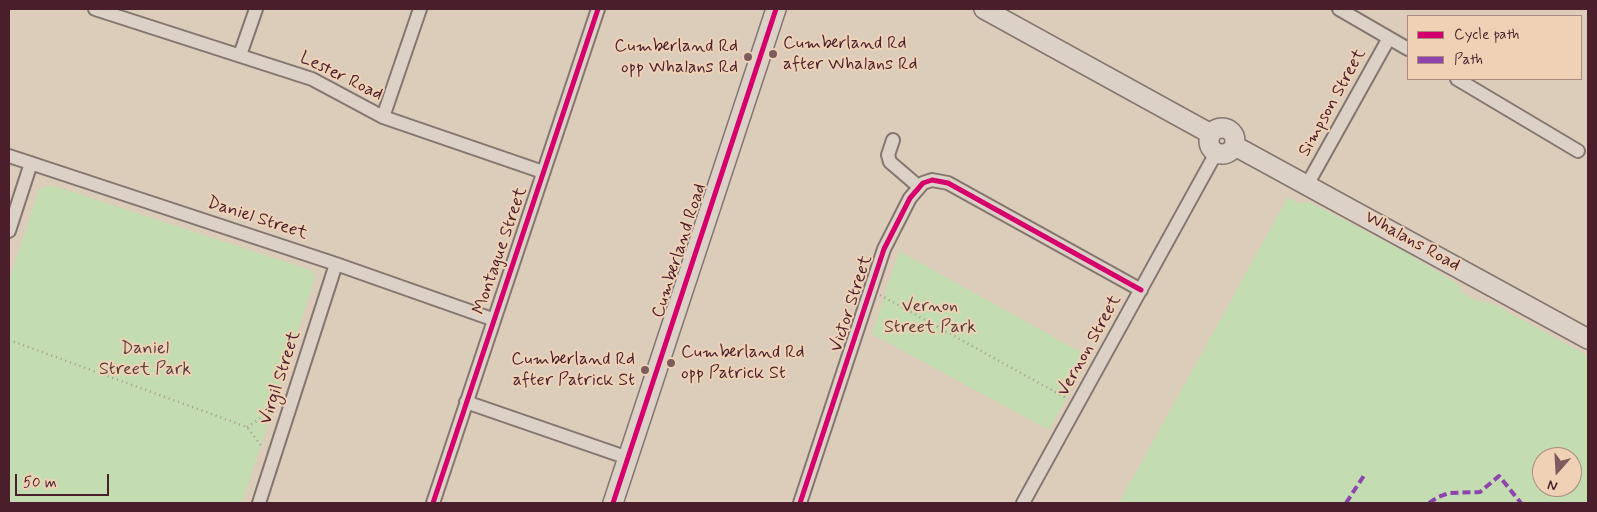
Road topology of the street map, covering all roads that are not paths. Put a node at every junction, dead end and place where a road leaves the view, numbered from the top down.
1 (95, 9) edge
2 (256, 9) edge
3 (420, 9) edge
4 (598, 9) edge
5 (776, 9) edge
6 (984, 9) edge
7 (1339, 9) edge
8 (1389, 38) junction
9 (1407, 48) edge
10 (240, 55) junction
11 (1459, 80) edge
12 (383, 117) junction
13 (1211, 134) junction
14 (893, 140) dead end
15 (1235, 146) junction
16 (1578, 151) dead end
17 (1216, 154) junction
18 (9, 156) edge
19 (31, 164) junction
20 (543, 172) junction
21 (1307, 185) junction
22 (918, 186) junction
23 (9, 231) edge
24 (336, 264) junction
25 (1141, 290) junction
26 (492, 319) junction
27 (1588, 339) edge
28 (466, 402) junction
29 (628, 458) junction
30 (259, 503) edge
31 (433, 503) edge
32 (613, 503) edge
33 (800, 503) edge
34 (1023, 503) edge

1 - 10 street, Lester Road
2 - 10 street
3 - 12 street
4 - 20 street, Montague Street
5 - 29 street, Cumberland Road
6 - 13 street
7 - 8 street
8 - 9 street
8 - 21 street, Simpson Street
10 - 12 street, Lester Road
11 - 16 street
12 - 20 street, Lester Road
13 - 15 street
13 - 17 street
14 - 22 street
15 - 17 street
15 - 21 street, Whalans Road
17 - 25 street, Vernon Street
18 - 19 street, Daniel Street
19 - 23 street
19 - 24 street, Daniel Street
20 - 26 street, Montague Street
21 - 27 street, Whalans Road
22 - 25 street
22 - 33 street, Victor Street
24 - 26 street, Daniel Street
24 - 30 street, Virgil Street
25 - 34 street, Vernon Street
26 - 28 street, Montague Street
28 - 29 street
28 - 31 street, Montague Street
29 - 32 street, Cumberland Road

